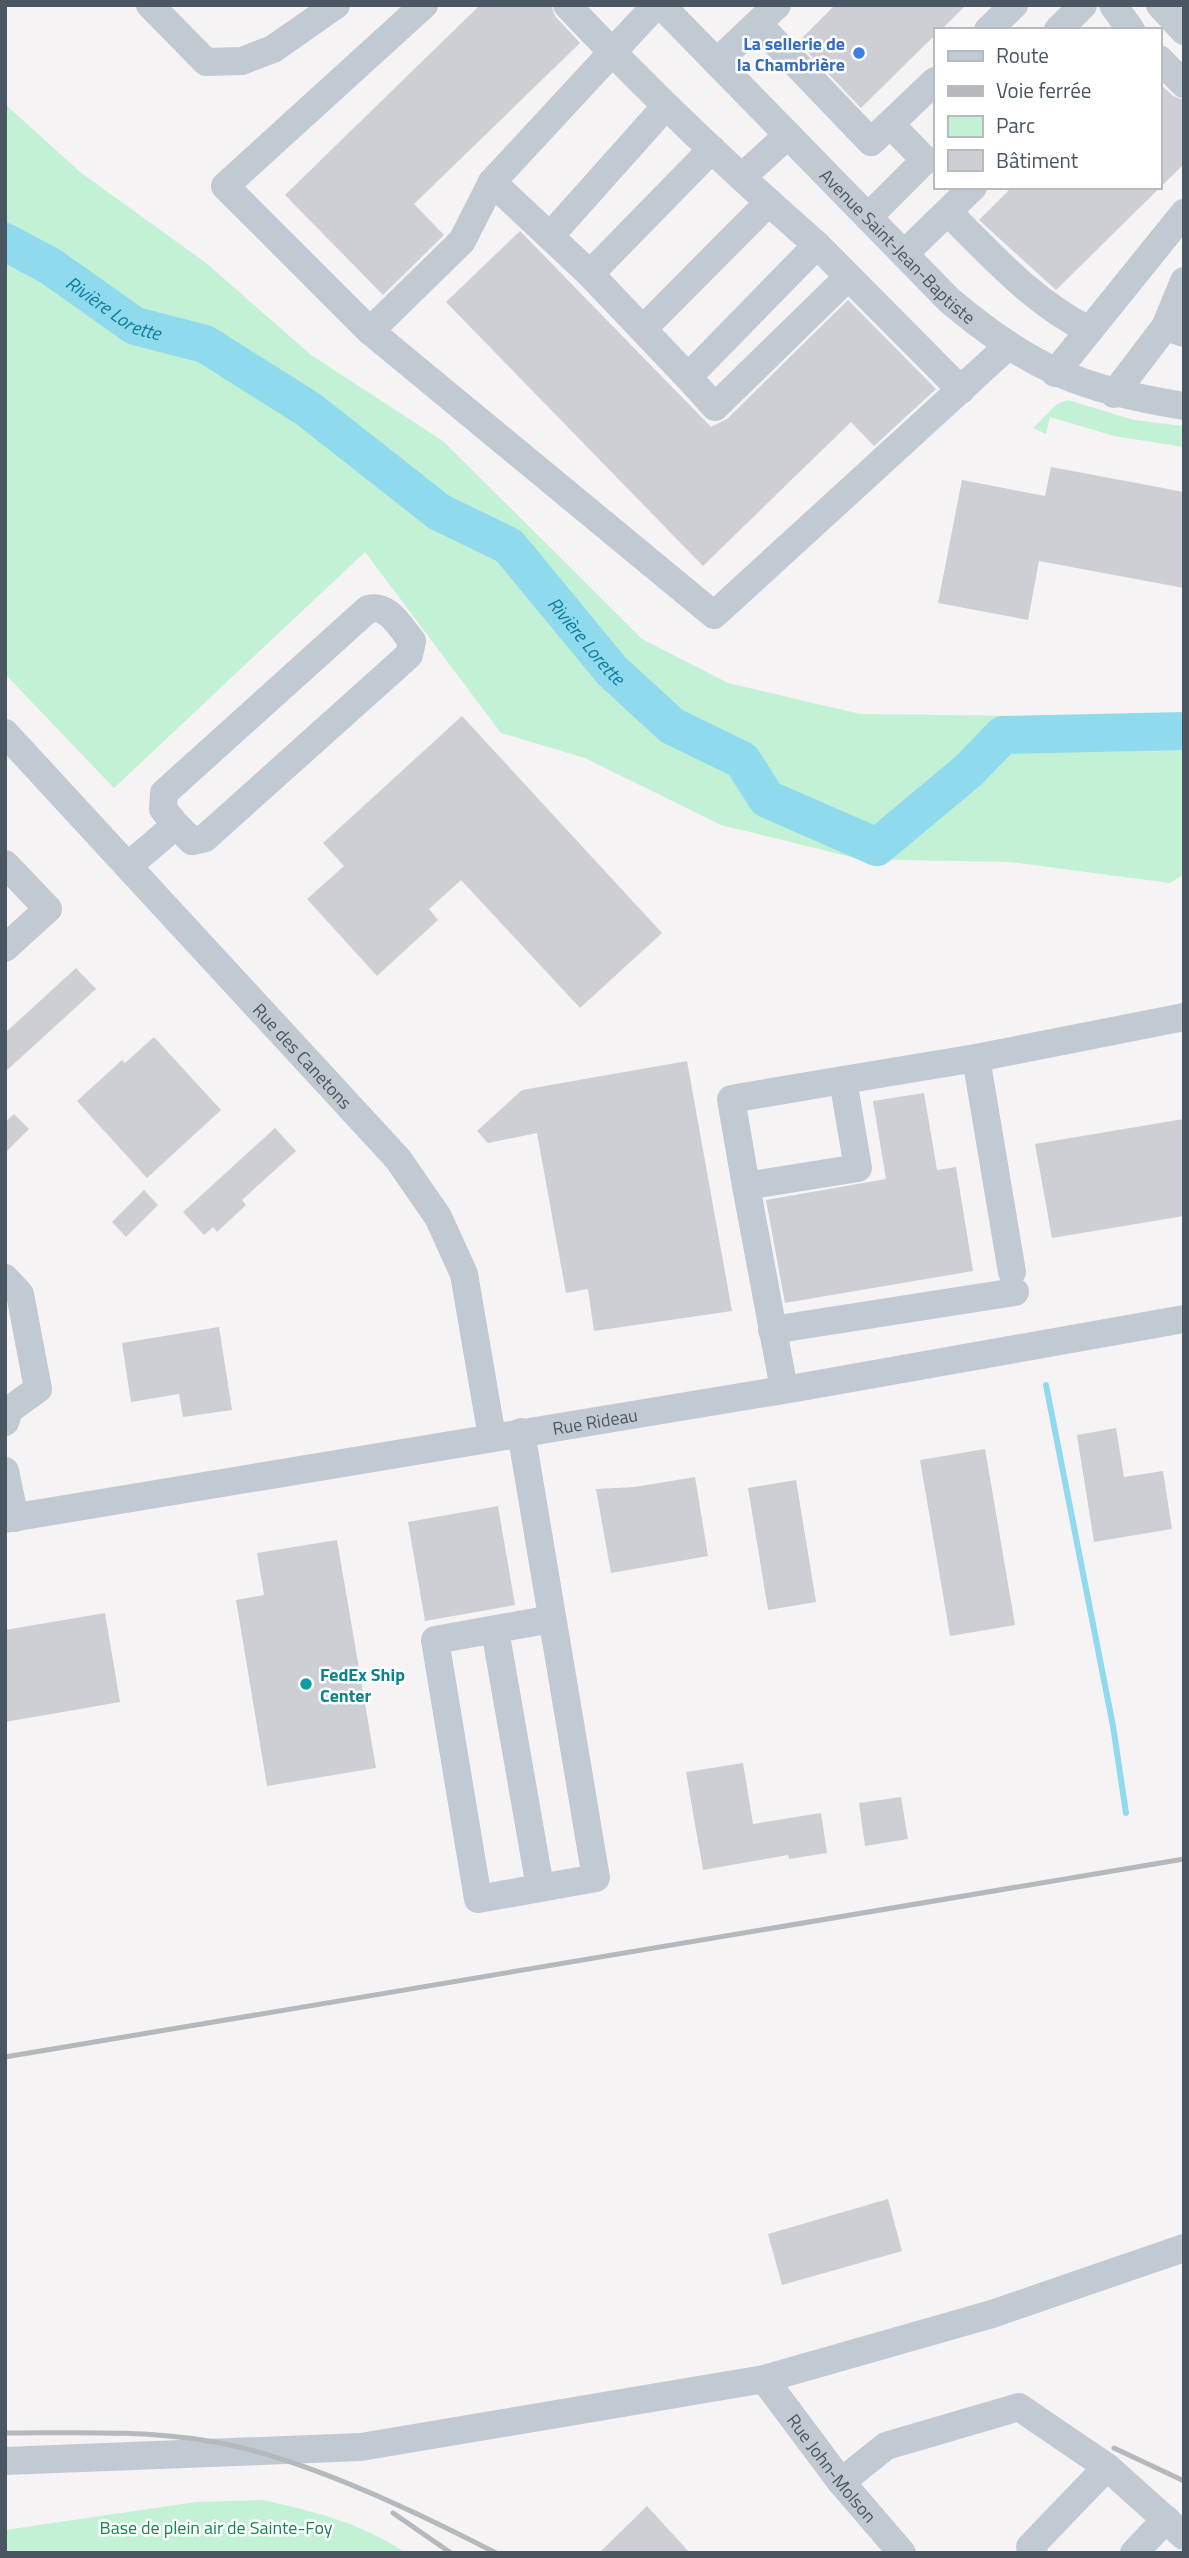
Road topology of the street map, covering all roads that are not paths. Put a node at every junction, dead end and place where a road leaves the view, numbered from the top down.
1 (150, 5) edge
2 (336, 5) edge
3 (424, 5) edge
4 (567, 5) edge
5 (1014, 5) edge
6 (1083, 5) edge
7 (1113, 5) edge
8 (1160, 5) edge
9 (674, 10) edge
10 (767, 15) edge
11 (990, 28) edge
12 (1060, 28) edge
13 (1130, 28) edge
14 (1184, 31) edge
15 (612, 52) junction
16 (1161, 61) edge
17 (717, 62) junction
18 (934, 82) edge
19 (1184, 84) edge
20 (666, 106) junction
21 (890, 124) junction
22 (788, 135) junction
23 (712, 149) junction
24 (930, 155) edge
25 (742, 177) junction
26 (492, 182) junction
27 (971, 189) edge
28 (769, 202) junction
29 (948, 212) junction
30 (1184, 214) edge
31 (868, 217) junction
32 (550, 236) junction
33 (817, 245) junction
34 (1153, 250) junction
35 (904, 254) junction
36 (1184, 271) edge
37 (590, 274) junction
38 (848, 277) junction
39 (1184, 281) edge
40 (643, 330) junction
41 (1089, 330) junction
42 (1174, 330) edge
43 (370, 331) junction
44 (1008, 346) junction
45 (1055, 373) junction
46 (688, 377) junction
47 (961, 390) junction
48 (1114, 394) junction
49 (1184, 406) edge
50 (5, 733) edge
51 (176, 825) junction
52 (5, 864) edge
53 (128, 866) junction
54 (5, 948) edge
55 (1184, 1017) edge
56 (976, 1058) junction
57 (843, 1080) junction
58 (746, 1186) junction
59 (5, 1278) edge
60 (1184, 1319) edge
61 (772, 1330) junction
62 (784, 1389) junction
63 (5, 1422) edge
64 (521, 1432) junction
65 (492, 1437) junction
66 (5, 1471) edge
67 (10, 1518) edge
68 (552, 1619) junction
69 (495, 1630) junction
70 (540, 1887) junction
71 (1184, 2248) edge
72 (764, 2379) junction
73 (5, 2461) edge
74 (1107, 2467) junction
75 (841, 2482) junction
76 (1175, 2527) edge
77 (902, 2553) edge
78 (1034, 2553) edge
79 (1134, 2553) edge

1 - 2 street
3 - 43 street
4 - 15 street
5 - 11 street
6 - 12 street
7 - 13 street
8 - 14 street
9 - 15 street
9 - 17 street, Avenue Saint-Jean-Baptiste
10 - 17 street
10 - 21 street
15 - 20 street
15 - 26 street
16 - 19 street
17 - 22 street, Avenue Saint-Jean-Baptiste
18 - 21 street
20 - 23 street
20 - 32 street
21 - 24 street
22 - 25 street
22 - 31 street, Avenue Saint-Jean-Baptiste
23 - 25 street
23 - 37 street
24 - 31 street
25 - 28 street
26 - 32 street
26 - 43 street
27 - 29 street
28 - 33 street
28 - 40 street
29 - 35 street
29 - 41 street
30 - 34 street
31 - 35 street, Avenue Saint-Jean-Baptiste
32 - 37 street
33 - 38 street
33 - 46 street
34 - 36 street
34 - 41 street
35 - 44 street, Avenue Saint-Jean-Baptiste
37 - 40 street
38 - 46 street
38 - 47 street
39 - 42 street
40 - 46 street
41 - 45 street
42 - 48 street
43 - 47 street
44 - 45 street, Avenue Saint-Jean-Baptiste
44 - 47 street
45 - 48 street, Avenue Saint-Jean-Baptiste
48 - 49 street, Avenue Saint-Jean-Baptiste
50 - 53 street, Rue des Canetons
51 - 51 street
51 - 53 street
52 - 54 street
53 - 65 street, Rue des Canetons
55 - 56 street
56 - 57 street
56 - 61 street
57 - 58 street
57 - 58 street
58 - 61 street
59 - 63 street
60 - 62 street, Rue Rideau
61 - 62 street
62 - 64 street, Rue Rideau
64 - 65 street, Rue Rideau
64 - 68 street
65 - 67 street, Rue Rideau
66 - 67 street
68 - 69 street
68 - 70 street
69 - 70 street
69 - 70 street
71 - 72 street
72 - 73 street
72 - 75 street, Rue John-Molson
74 - 75 street
74 - 76 street
74 - 78 street
75 - 77 street, Rue John-Molson
76 - 79 street

